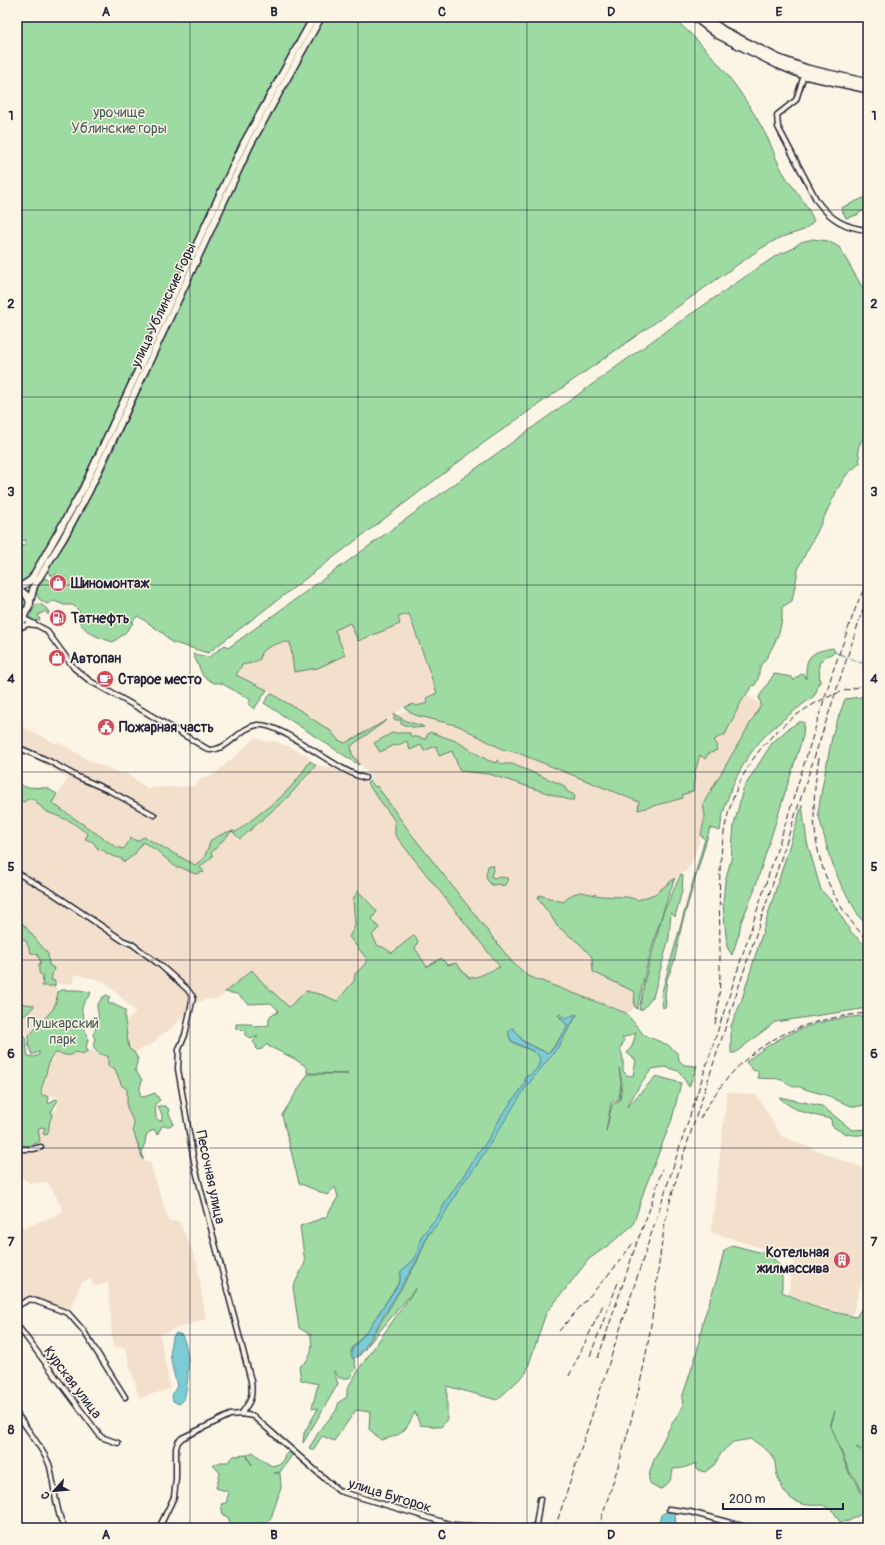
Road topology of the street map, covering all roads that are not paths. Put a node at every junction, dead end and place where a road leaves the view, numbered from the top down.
1 (314, 17) edge
2 (321, 17) edge
3 (695, 17) edge
4 (704, 17) edge
5 (806, 72) junction
6 (868, 83) edge
7 (868, 89) edge
8 (868, 230) edge
9 (17, 588) edge
10 (29, 606) junction
11 (17, 615) edge
12 (25, 619) junction
13 (38, 625) junction
14 (19, 628) edge
15 (17, 747) edge
16 (365, 778) dead end
17 (154, 815) dead end
18 (17, 873) edge
19 (41, 1147) dead end
20 (17, 1149) edge
21 (17, 1306) edge
22 (17, 1326) edge
23 (125, 1397) dead end
24 (17, 1414) edge
25 (241, 1414) junction
26 (118, 1443) dead end
27 (540, 1499) dead end
28 (669, 1509) dead end
29 (17, 1516) edge
30 (20, 1528) edge
31 (64, 1528) edge
32 (158, 1528) edge
33 (512, 1528) edge
34 (530, 1528) edge
35 (749, 1528) edge

1 - 9 main road, улица Ублинские Горы
2 - 10 main road, улица Ублинские Горы
3 - 5 main road
4 - 5 main road
5 - 6 main road
5 - 7 main road
5 - 8 street
9 - 10 main road
10 - 11 main road
10 - 12 street
11 - 12 street
11 - 14 street
12 - 13 street
12 - 14 street
13 - 14 street
13 - 16 street
15 - 17 street
18 - 25 street, Песочная улица
19 - 20 street
21 - 23 street
22 - 26 street, Курская улица
24 - 31 street
25 - 32 street
25 - 33 street, улица Бугорок
27 - 34 street
28 - 35 street
29 - 30 street

